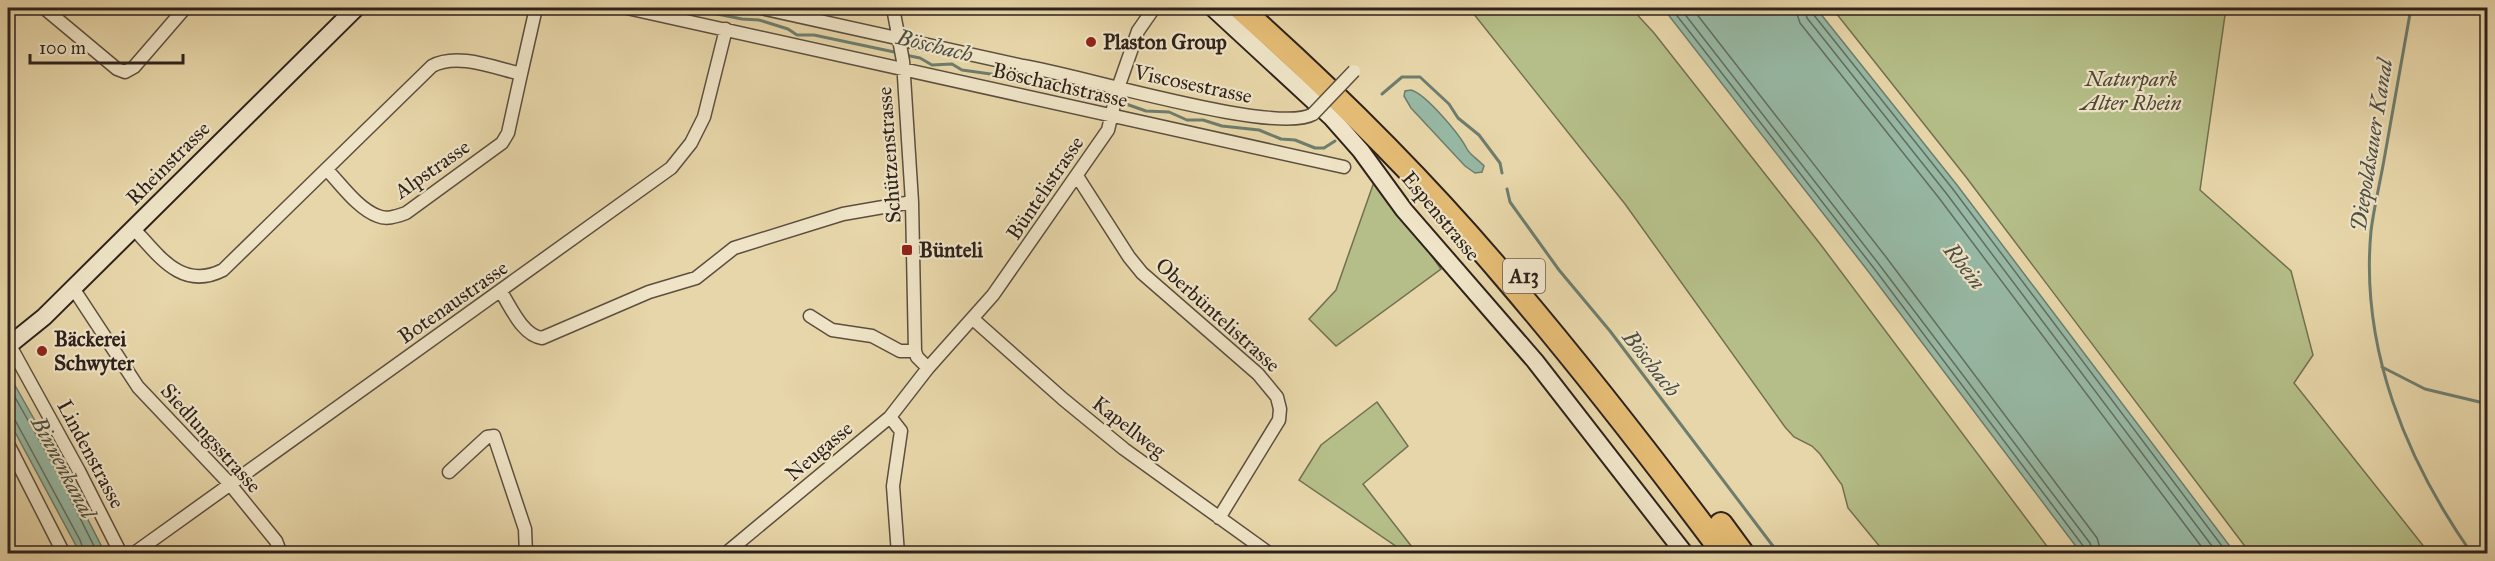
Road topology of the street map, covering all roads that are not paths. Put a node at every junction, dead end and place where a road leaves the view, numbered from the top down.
1 (44, 8) edge
2 (186, 8) edge
3 (356, 8) edge
4 (536, 8) edge
5 (627, 8) edge
6 (761, 8) edge
7 (892, 8) edge
8 (1154, 8) edge
9 (1213, 8) edge
10 (1240, 8) edge
11 (1262, 8) edge
12 (726, 29) junction
13 (899, 40) junction
14 (903, 65) junction
15 (1354, 71) dead end
16 (521, 74) junction
17 (1118, 88) junction
18 (1112, 117) junction
19 (1344, 168) dead end
20 (327, 170) junction
21 (1077, 176) junction
22 (912, 202) junction
23 (134, 229) junction
24 (73, 288) junction
25 (501, 292) junction
26 (810, 316) dead end
27 (973, 319) junction
28 (8, 344) edge
29 (915, 351) junction
30 (928, 368) junction
31 (890, 417) junction
32 (8, 444) edge
33 (449, 472) dead end
34 (229, 483) junction
35 (1219, 518) junction
36 (64, 554) edge
37 (122, 554) edge
38 (133, 554) edge
39 (281, 554) edge
40 (526, 554) edge
41 (725, 554) edge
42 (898, 554) edge
43 (1270, 554) edge
44 (1685, 554) edge
45 (1724, 554) edge
46 (1743, 554) edge

1 - 2 street
3 - 23 street, Rheinstrasse
4 - 16 street, Alpstrasse
5 - 12 street, Böschachstrasse
6 - 13 street, Viscosestrasse
7 - 13 street, Schützenstrasse
8 - 17 street, Büntelistrasse
9 - 44 street, Espenstrasse
10 - 45 highway, A13
11 - 46 highway, A13
12 - 14 street, Böschachstrasse
12 - 25 street, Botenaustrasse
13 - 14 street, Schützenstrasse
13 - 17 street, Viscosestrasse
14 - 18 street, Böschachstrasse
14 - 22 street, Schützenstrasse
15 - 17 street, Viscosestrasse, bridge
16 - 20 street
16 - 20 street, Alpstrasse
17 - 18 street, Büntelistrasse
18 - 19 street, Böschachstrasse
18 - 21 street, Büntelistrasse
20 - 23 street
21 - 27 street, Büntelistrasse
21 - 35 street, Oberbüntelistrasse
22 - 25 street
22 - 29 street, Schützenstrasse
23 - 24 street, Rheinstrasse
24 - 28 street, Rheinstrasse
24 - 34 street, Siedlungsstrasse
25 - 34 street, Botenaustrasse
26 - 29 street
27 - 30 street, Büntelistrasse
27 - 35 street, Kapellweg
28 - 37 street, Lindenstrasse
29 - 30 street
30 - 31 street, Neugasse
31 - 41 street, Neugasse
31 - 42 street
32 - 36 street
33 - 40 street
34 - 38 street, Botenaustrasse
34 - 39 street, Siedlungsstrasse
35 - 43 street, Kapellweg

